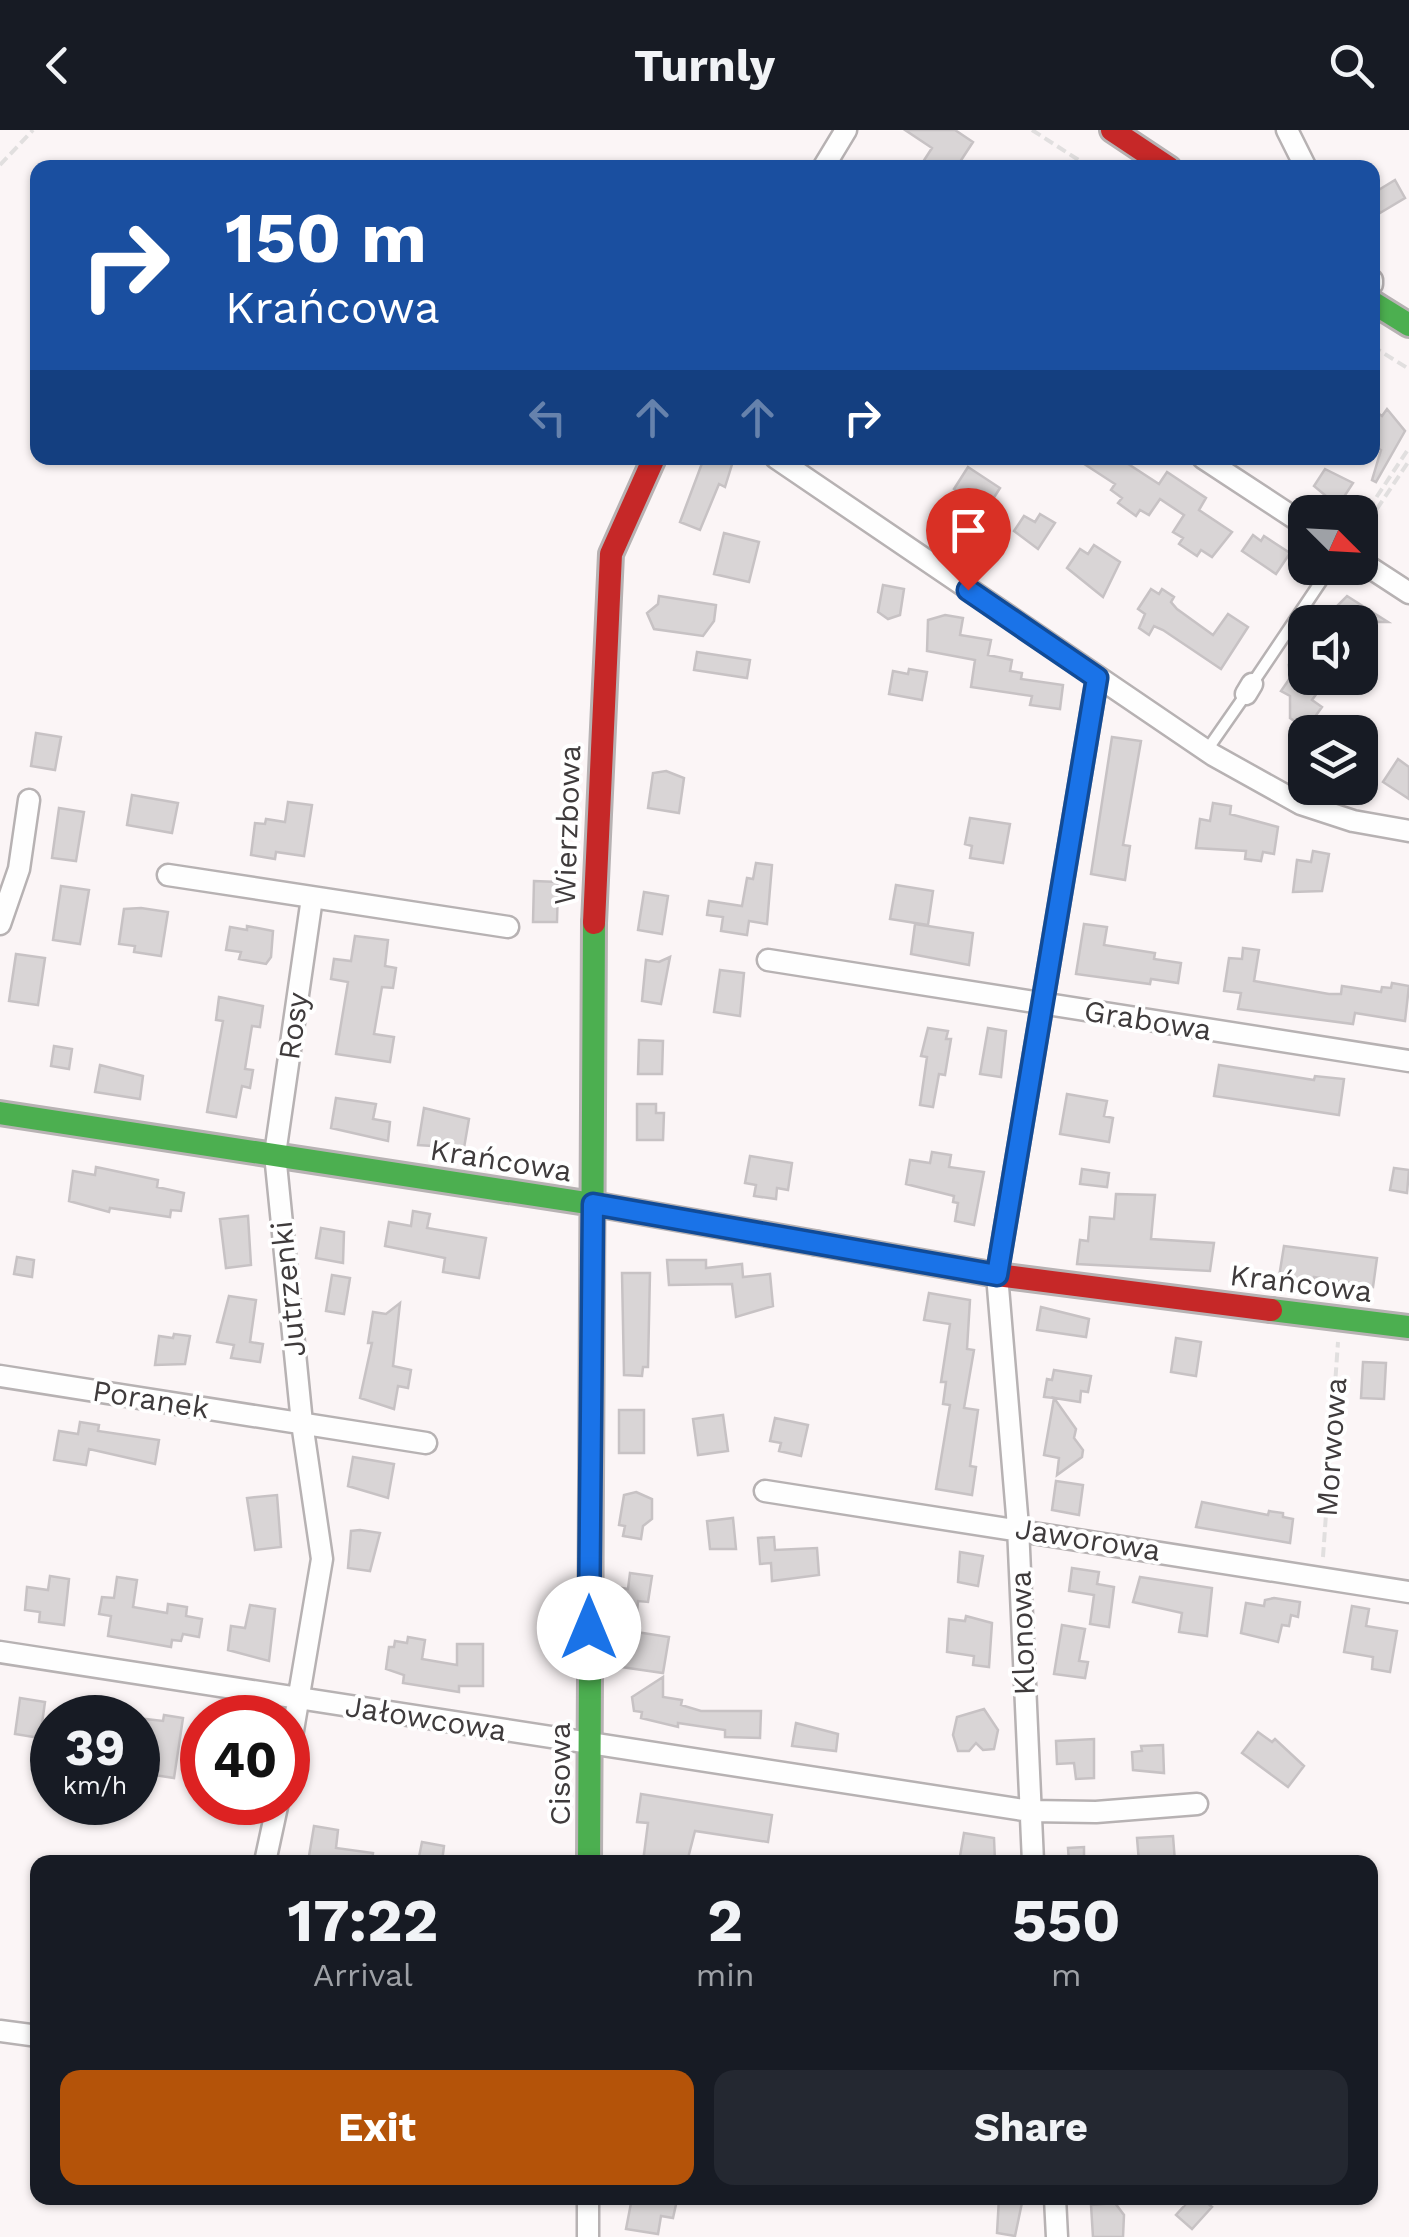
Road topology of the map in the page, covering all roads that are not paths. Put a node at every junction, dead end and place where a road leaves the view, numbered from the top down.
1 (846, 130) edge
2 (1112, 130) edge
3 (1288, 130) edge
4 (828, 160) edge
5 (1157, 160) edge
6 (1301, 160) edge
7 (1380, 307) edge
8 (1409, 326) edge
9 (651, 465) edge
10 (787, 465) edge
11 (1214, 465) edge
12 (1288, 513) edge
13 (1378, 573) edge
14 (1319, 585) edge
15 (1409, 593) edge
16 (1097, 678) junction
17 (1207, 751) junction
18 (29, 800) dead end
19 (1409, 830) edge
20 (168, 875) dead end
21 (312, 898) junction
22 (0, 924) edge
23 (508, 927) dead end
24 (768, 960) dead end
25 (1042, 1004) junction
26 (1409, 1060) edge
27 (0, 1112) edge
28 (275, 1154) junction
29 (593, 1204) junction
30 (997, 1275) junction
31 (1409, 1326) edge
32 (0, 1376) edge
33 (302, 1423) junction
34 (426, 1443) dead end
35 (766, 1491) dead end
36 (1018, 1527) junction
37 (1409, 1592) edge
38 (0, 1652) edge
39 (281, 1695) edge
40 (301, 1695) edge
41 (310, 1699) edge
42 (588, 1743) junction
43 (1197, 1804) dead end
44 (1030, 1811) junction
45 (273, 1825) edge
46 (267, 1855) edge
47 (589, 1855) edge
48 (1033, 1855) edge
49 (0, 2030) edge
50 (30, 2035) edge
51 (588, 2205) edge
52 (1055, 2205) edge
53 (588, 2237) edge
54 (1057, 2237) edge

1 - 4 street
2 - 5 street
3 - 6 street
7 - 8 street
9 - 29 street, Wierzbowa
10 - 16 street
11 - 12 street
13 - 15 street
14 - 17 lane
16 - 17 street
16 - 25 street, Klonowa
17 - 19 street
18 - 22 street
20 - 21 street
21 - 23 street
21 - 28 street, Rosy
24 - 25 street, Grabowa
25 - 26 street, Grabowa
25 - 30 street, Klonowa
27 - 28 street, Krańcowa
28 - 29 street, Krańcowa
28 - 33 street, Jutrzenki
29 - 30 street, Krańcowa
29 - 42 street, Cisowa
30 - 31 street, Krańcowa
30 - 36 street, Klonowa
32 - 33 street, Poranek
33 - 34 street
33 - 40 street, Jutrzenki
35 - 36 street, Jaworowa
36 - 37 street, Jaworowa
36 - 44 street, Klonowa
38 - 39 street, Jałowcowa
41 - 42 street, Jałowcowa
42 - 44 street, Jałowcowa
42 - 47 street, Cisowa
43 - 44 street
44 - 48 street, Klonowa
45 - 46 street
49 - 50 street
51 - 53 street
52 - 54 street

